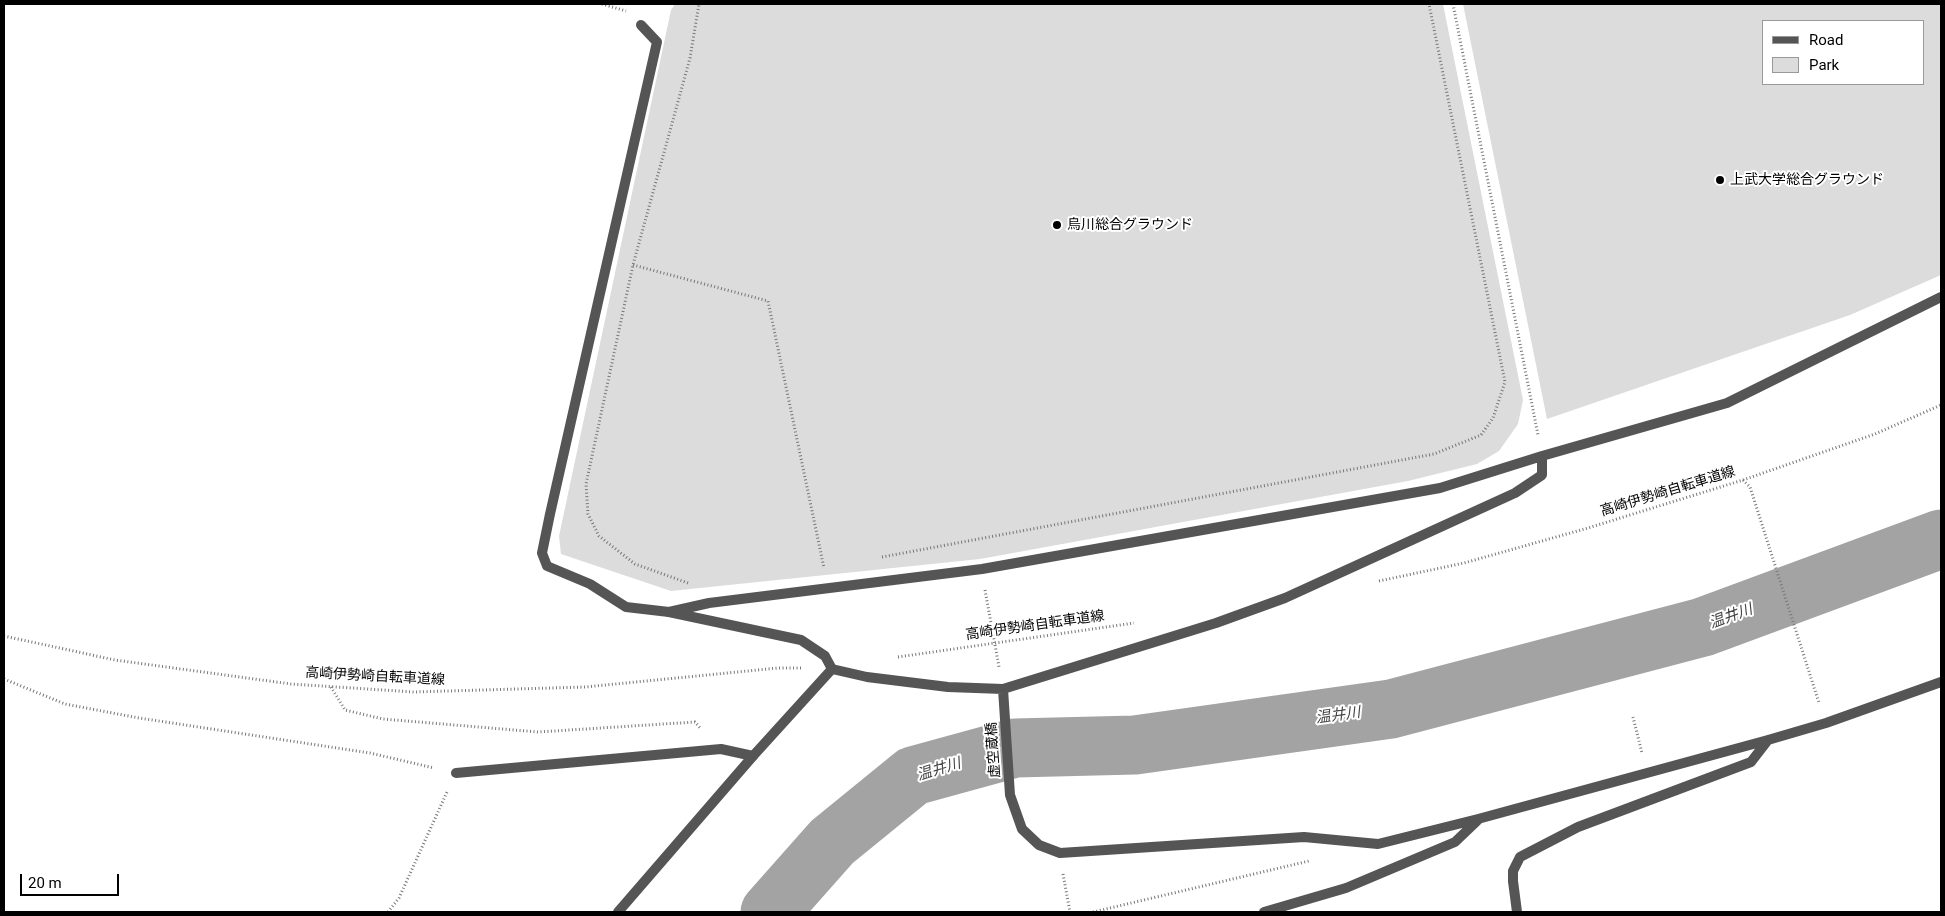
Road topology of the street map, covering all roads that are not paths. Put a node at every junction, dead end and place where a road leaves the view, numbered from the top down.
1 (640, 25) dead end
2 (1941, 297) edge
3 (1542, 456) junction
4 (669, 612) junction
5 (832, 669) junction
6 (1941, 682) edge
7 (1003, 689) junction
8 (1768, 740) junction
9 (753, 756) junction
10 (456, 773) road end
11 (1478, 819) junction
12 (618, 912) edge
13 (1264, 912) edge
14 (1517, 912) edge

1 - 4 street
2 - 3 street
3 - 4 street
3 - 7 street
4 - 5 street
5 - 7 street
5 - 9 street
6 - 8 street
7 - 11 street, 虚空蔵橋
8 - 11 street
8 - 14 street
9 - 10 street
9 - 12 street
11 - 13 street

